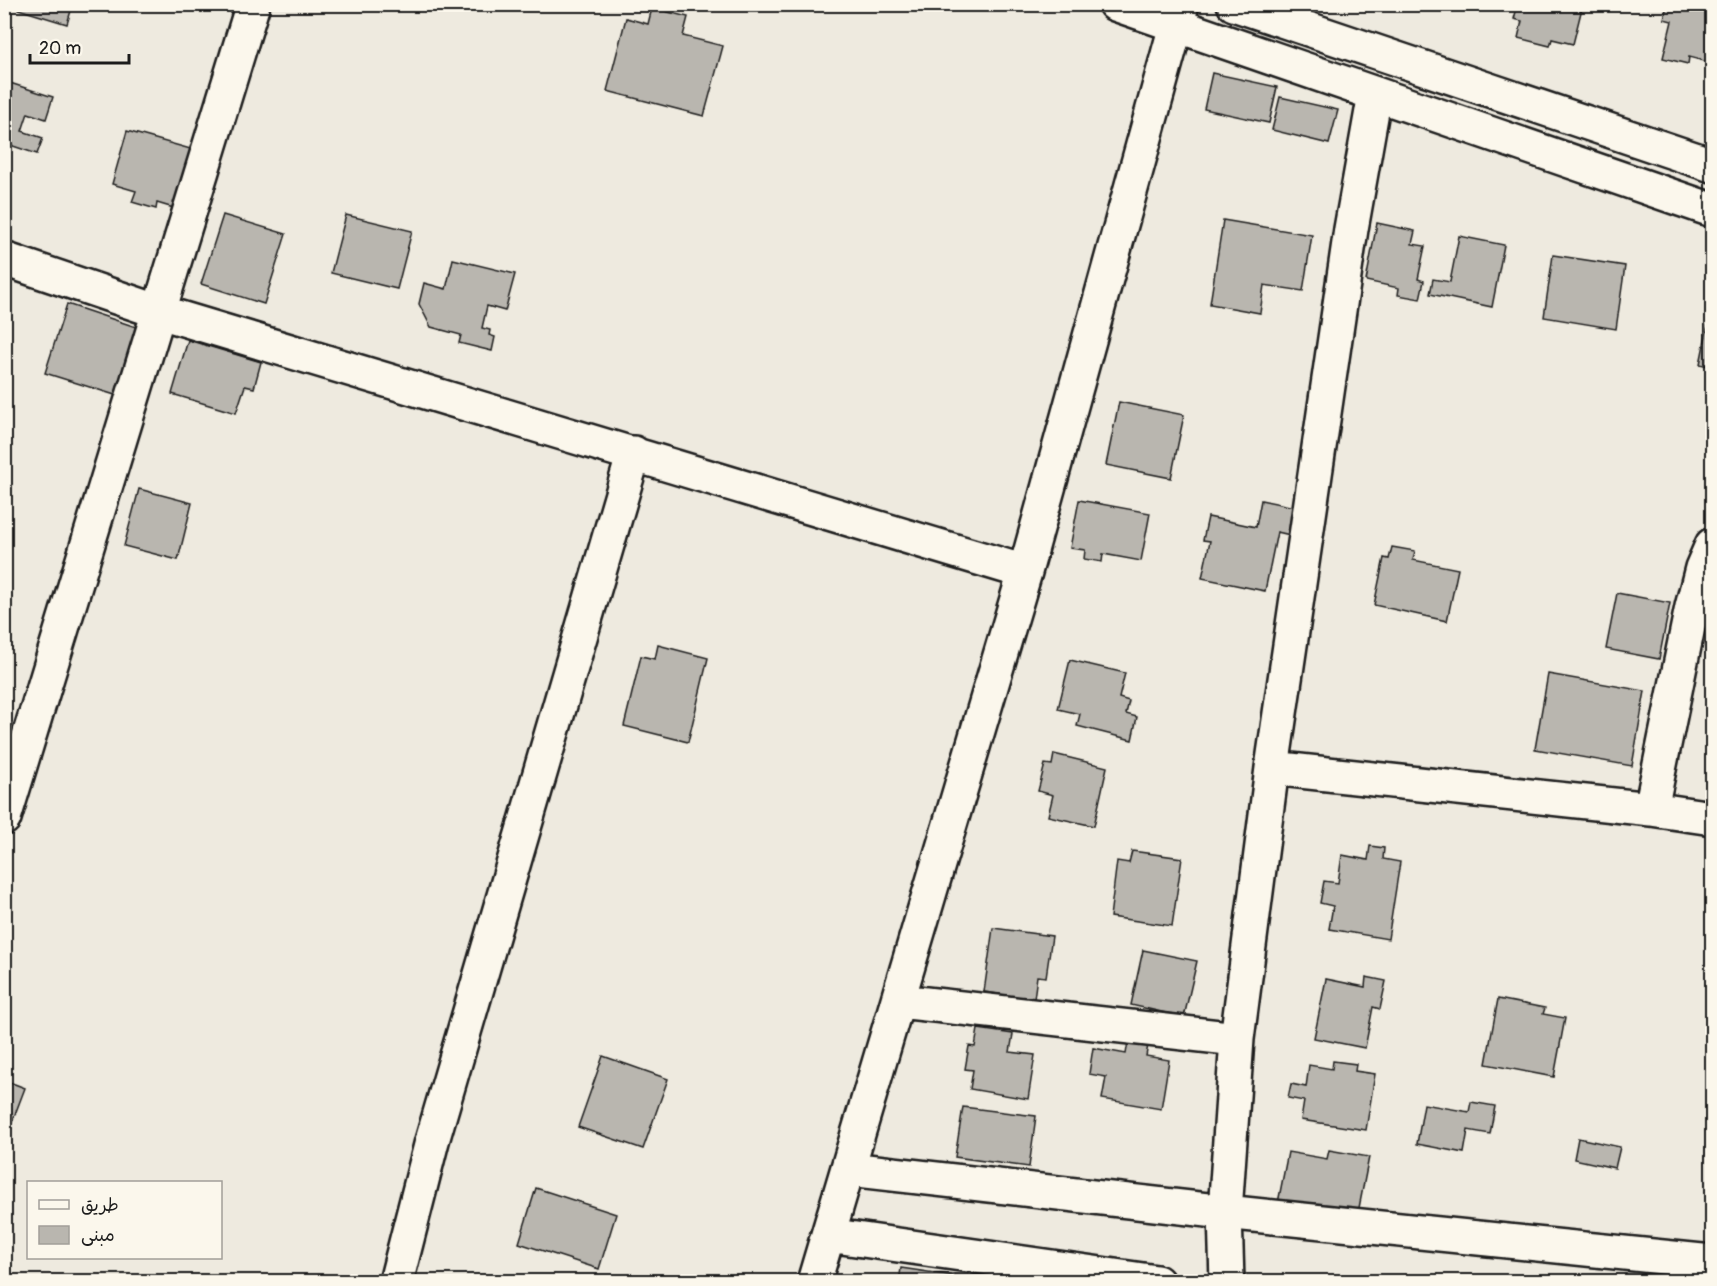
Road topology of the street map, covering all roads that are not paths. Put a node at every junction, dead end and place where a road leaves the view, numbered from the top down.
1 (253, 4) edge
2 (1115, 4) edge
3 (1234, 4) edge
4 (1178, 15) edge
5 (1375, 94) junction
6 (1713, 165) edge
7 (1713, 210) edge
8 (4, 259) edge
9 (160, 312) junction
10 (634, 453) junction
11 (1713, 546) edge
12 (1025, 573) junction
13 (1272, 768) junction
14 (1651, 809) junction
15 (4, 818) edge
16 (1713, 818) edge
17 (899, 1001) junction
18 (1237, 1039) junction
19 (849, 1168) junction
20 (1225, 1212) junction
21 (828, 1235) junction
22 (1713, 1262) edge
23 (396, 1281) edge
24 (814, 1281) edge
25 (1157, 1281) edge
26 (1227, 1281) edge

1 - 9 street
2 - 4 street
3 - 6 street
4 - 5 street
4 - 12 street
5 - 7 street
5 - 13 street
8 - 9 street
9 - 10 street
9 - 15 street
10 - 12 street
10 - 23 street
11 - 14 street
12 - 17 street
13 - 14 street
13 - 18 street
14 - 16 street
17 - 18 street
17 - 19 street
18 - 20 street
19 - 20 street
19 - 21 street
20 - 22 street
20 - 26 street
21 - 24 street
21 - 25 street

